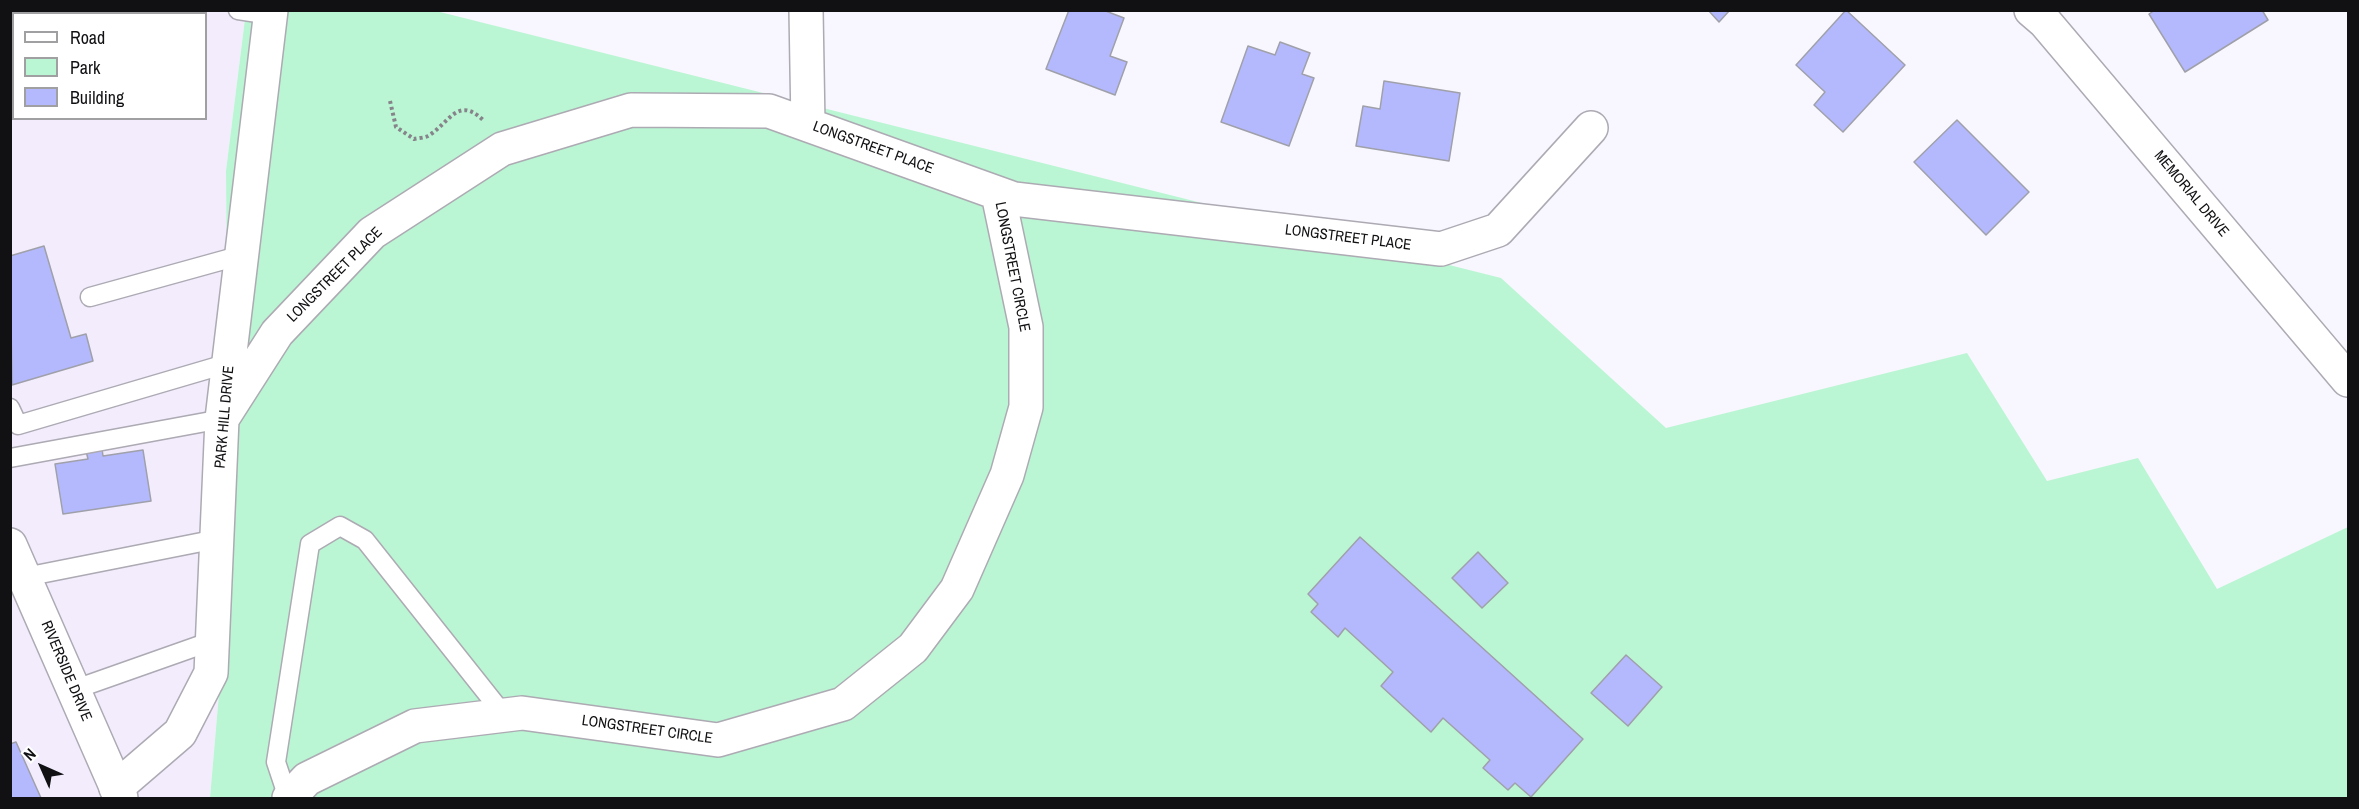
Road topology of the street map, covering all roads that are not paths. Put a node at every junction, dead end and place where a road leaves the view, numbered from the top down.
1 (238, 10) edge
2 (806, 10) edge
3 (2031, 10) edge
4 (271, 13) edge
5 (808, 125) junction
6 (1591, 128) dead end
7 (998, 194) junction
8 (242, 255) junction
9 (90, 297) dead end
10 (229, 363) junction
11 (2349, 380) edge
12 (10, 408) edge
13 (222, 419) junction
14 (10, 458) edge
15 (217, 539) junction
16 (11, 545) edge
17 (25, 577) junction
18 (212, 640) junction
19 (74, 690) junction
20 (504, 715) junction
21 (119, 794) edge
22 (288, 798) edge

1 - 4 lane
2 - 5 street
3 - 11 street, MEMORIAL DRIVE
4 - 8 street, PARK HILL DRIVE
5 - 7 street, LONGSTREET PLACE
5 - 13 street, LONGSTREET PLACE
6 - 7 street, LONGSTREET PLACE
7 - 20 street, LONGSTREET CIRCLE
8 - 9 lane
8 - 10 street, PARK HILL DRIVE
10 - 12 lane
10 - 13 street, PARK HILL DRIVE
13 - 14 lane
13 - 15 street, PARK HILL DRIVE
15 - 17 lane
15 - 18 street, PARK HILL DRIVE
16 - 17 street, RIVERSIDE DRIVE
17 - 19 street, RIVERSIDE DRIVE
18 - 19 lane
18 - 21 street, PARK HILL DRIVE
19 - 21 street, RIVERSIDE DRIVE
20 - 22 street, LONGSTREET CIRCLE
20 - 22 lane

